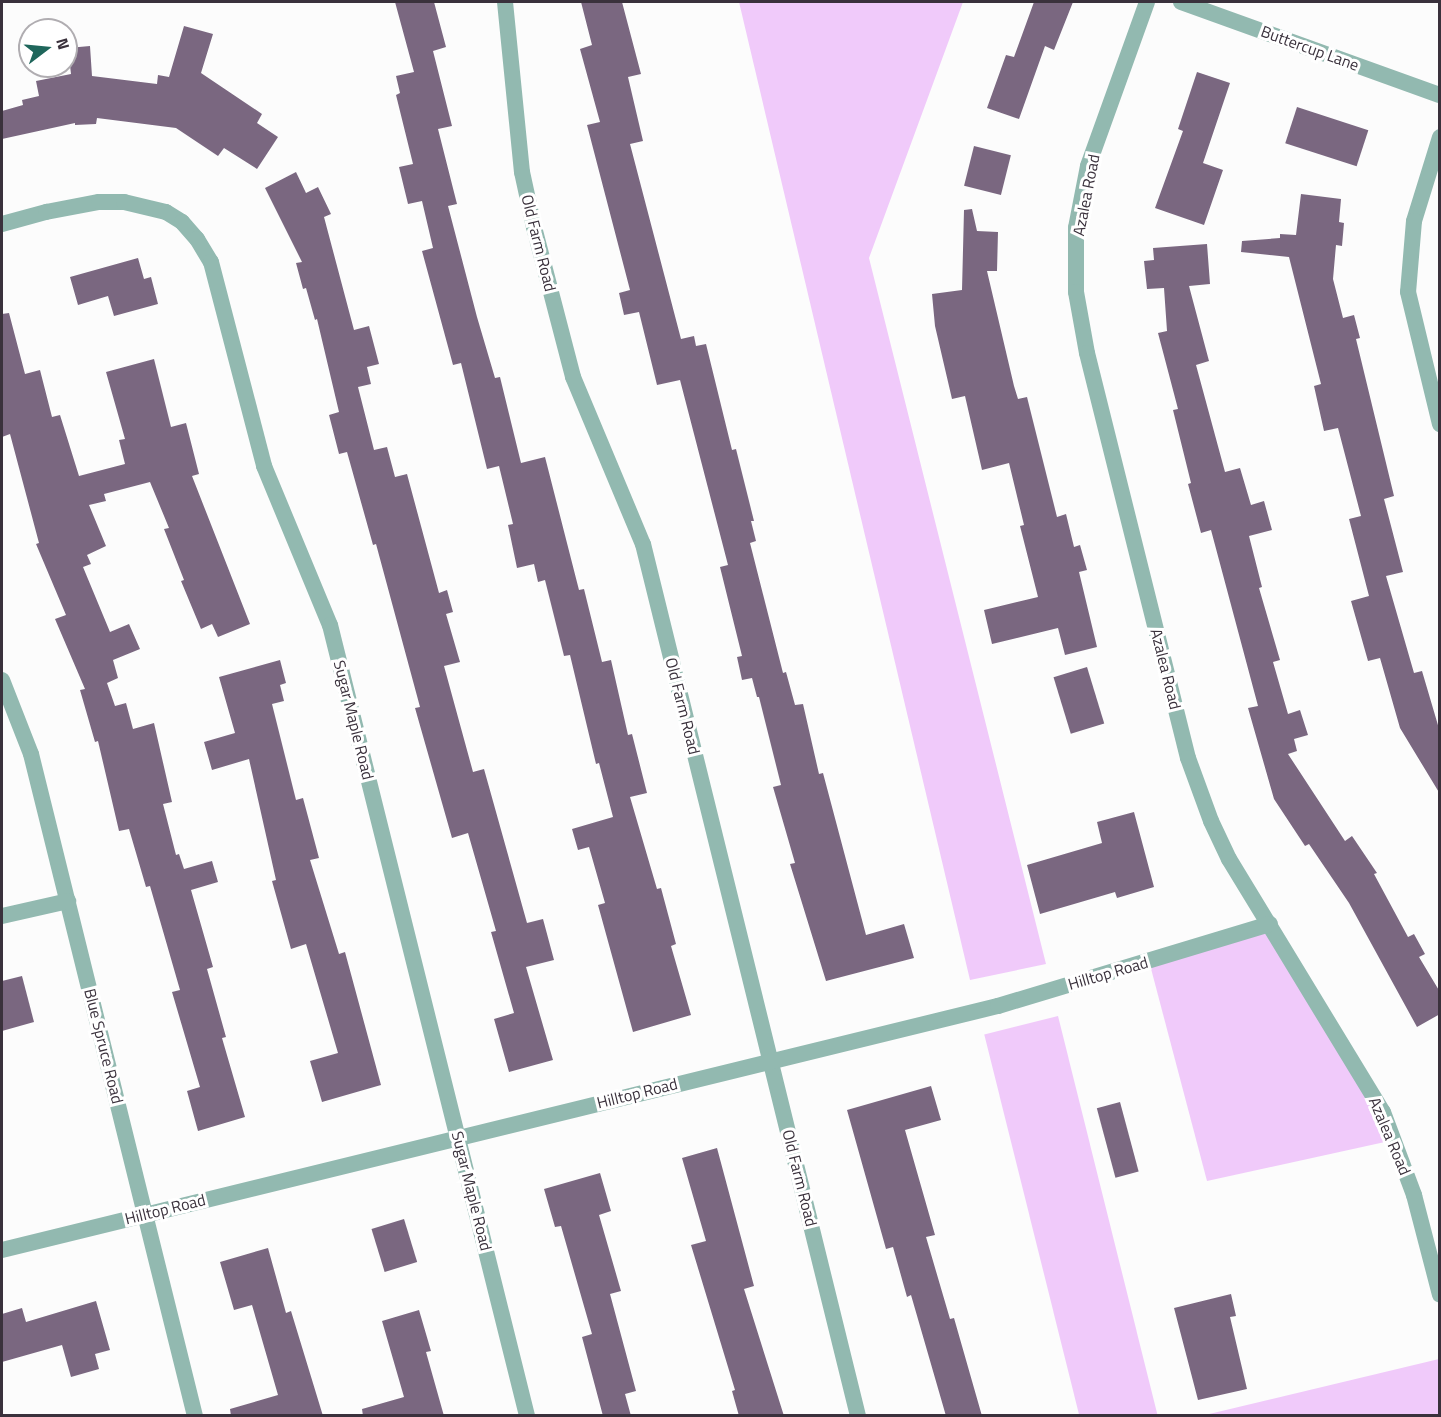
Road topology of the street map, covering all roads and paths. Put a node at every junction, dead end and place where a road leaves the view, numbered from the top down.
1 (505, 2) edge
2 (1147, 2) edge
3 (1181, 2) edge
4 (1440, 96) edge
5 (1440, 137) edge
6 (2, 224) edge
7 (1440, 424) edge
8 (2, 680) edge
9 (68, 901) junction
10 (2, 916) edge
11 (1270, 924) junction
12 (771, 1060) junction
13 (458, 1137) junction
14 (145, 1214) junction
15 (2, 1250) edge
16 (1436, 1262) edge
17 (1440, 1295) edge
18 (195, 1416) edge
19 (527, 1416) edge
20 (858, 1416) edge

1 - 12 street, Old Farm Road
2 - 11 street, Azalea Road
3 - 4 street, Buttercup Lane
5 - 7 street
6 - 13 street, Sugar Maple Road
8 - 9 street, Blue Spruce Road
9 - 10 street
9 - 14 street, Blue Spruce Road
11 - 12 street, Hilltop Road
11 - 16 street, Azalea Road
12 - 13 street, Hilltop Road
12 - 20 street, Old Farm Road
13 - 14 street, Hilltop Road
13 - 19 street, Sugar Maple Road
14 - 15 street, Hilltop Road
14 - 18 street, Blue Spruce Road
16 - 17 street, Azalea Road

